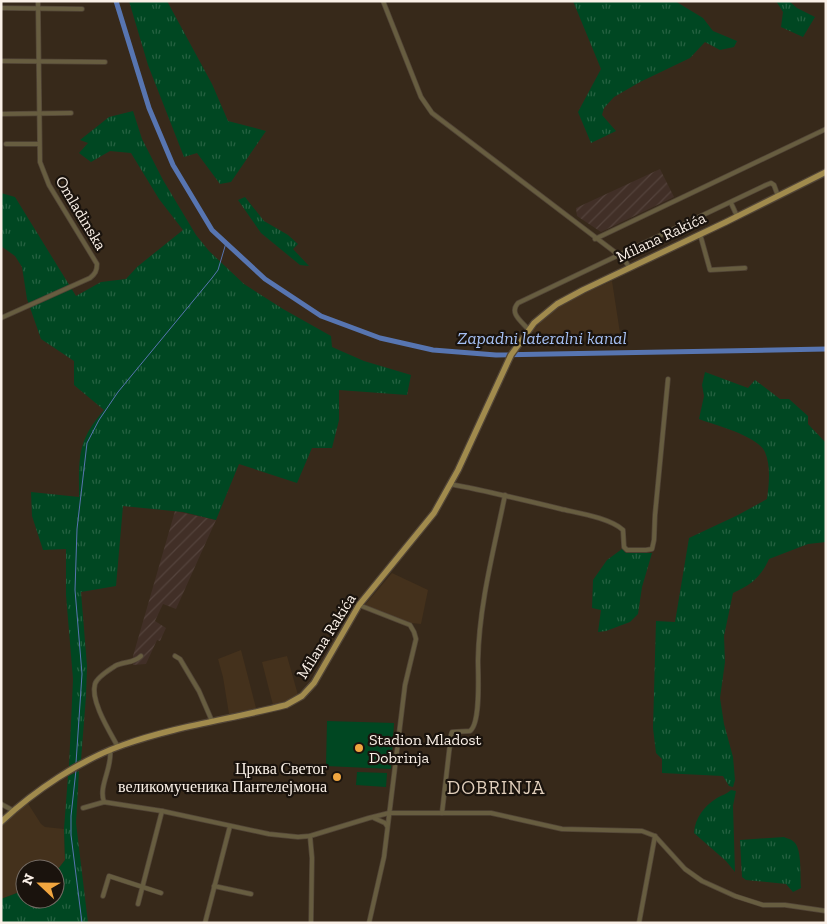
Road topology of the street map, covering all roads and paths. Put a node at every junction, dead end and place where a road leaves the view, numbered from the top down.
1 (38, 1) edge
2 (383, 1) edge
3 (1, 8) edge
4 (39, 8) junction
5 (82, 9) dead end
6 (1, 61) edge
7 (39, 61) junction
8 (105, 62) dead end
9 (38, 113) junction
10 (71, 113) dead end
11 (1, 114) edge
12 (826, 129) edge
13 (6, 144) dead end
14 (39, 144) junction
15 (826, 172) edge
16 (778, 196) junction
17 (731, 202) junction
18 (737, 216) junction
19 (700, 234) junction
20 (595, 239) junction
21 (617, 255) junction
22 (628, 268) junction
23 (745, 268) dead end
24 (1, 318) edge
25 (528, 329) junction
26 (668, 379) dead end
27 (450, 484) junction
28 (505, 495) junction
29 (359, 605) junction
30 (140, 656) dead end
31 (175, 656) dead end
32 (212, 721) junction
33 (118, 747) junction
34 (110, 750) junction
35 (104, 802) junction
36 (1, 804) edge
37 (83, 808) dead end
38 (14, 811) junction
39 (162, 811) junction
40 (389, 813) junction
41 (442, 813) junction
42 (372, 817) junction
43 (1, 822) edge
44 (230, 826) junction
45 (387, 827) junction
46 (310, 836) junction
47 (655, 836) junction
48 (143, 886) junction
49 (214, 886) junction
50 (161, 893) dead end
51 (251, 894) dead end
52 (104, 896) dead end
53 (138, 904) dead end
54 (826, 911) edge
55 (205, 923) edge
56 (311, 923) edge
57 (368, 923) edge
58 (640, 923) edge

1 - 4 street, Omladinska
2 - 20 street
3 - 4 street
4 - 5 street
4 - 7 street, Omladinska
6 - 7 street
7 - 8 street
7 - 9 street, Omladinska
9 - 10 street
9 - 11 street
9 - 14 street, Omladinska
12 - 20 street
13 - 14 street
14 - 24 street, Omladinska
15 - 16 main road, Milana Rakića
16 - 17 street
16 - 18 main road, Milana Rakića
17 - 18 street
17 - 21 street
18 - 19 main road, Milana Rakića
19 - 22 main road, Milana Rakića
19 - 23 street
20 - 21 street
21 - 22 street
21 - 25 street
22 - 25 main road, Milana Rakića
25 - 27 main road, Milana Rakića
26 - 28 street
27 - 28 street
27 - 29 main road, Milana Rakića
28 - 41 street
29 - 32 main road, Milana Rakića
29 - 40 street
30 - 33 street
31 - 32 street
32 - 33 main road, Milana Rakića
33 - 34 main road, Milana Rakića
34 - 35 street
34 - 38 main road, Milana Rakića
35 - 37 street
35 - 39 street
36 - 38 street
38 - 43 main road, Milana Rakića
39 - 44 street
39 - 48 street
40 - 41 street
40 - 42 street
40 - 45 street
41 - 47 street
42 - 45 street
42 - 46 street
44 - 46 street
44 - 49 street
45 - 57 street
46 - 56 street
47 - 54 street
47 - 58 street
48 - 50 street
48 - 52 street
48 - 53 street
49 - 51 street
49 - 55 street

